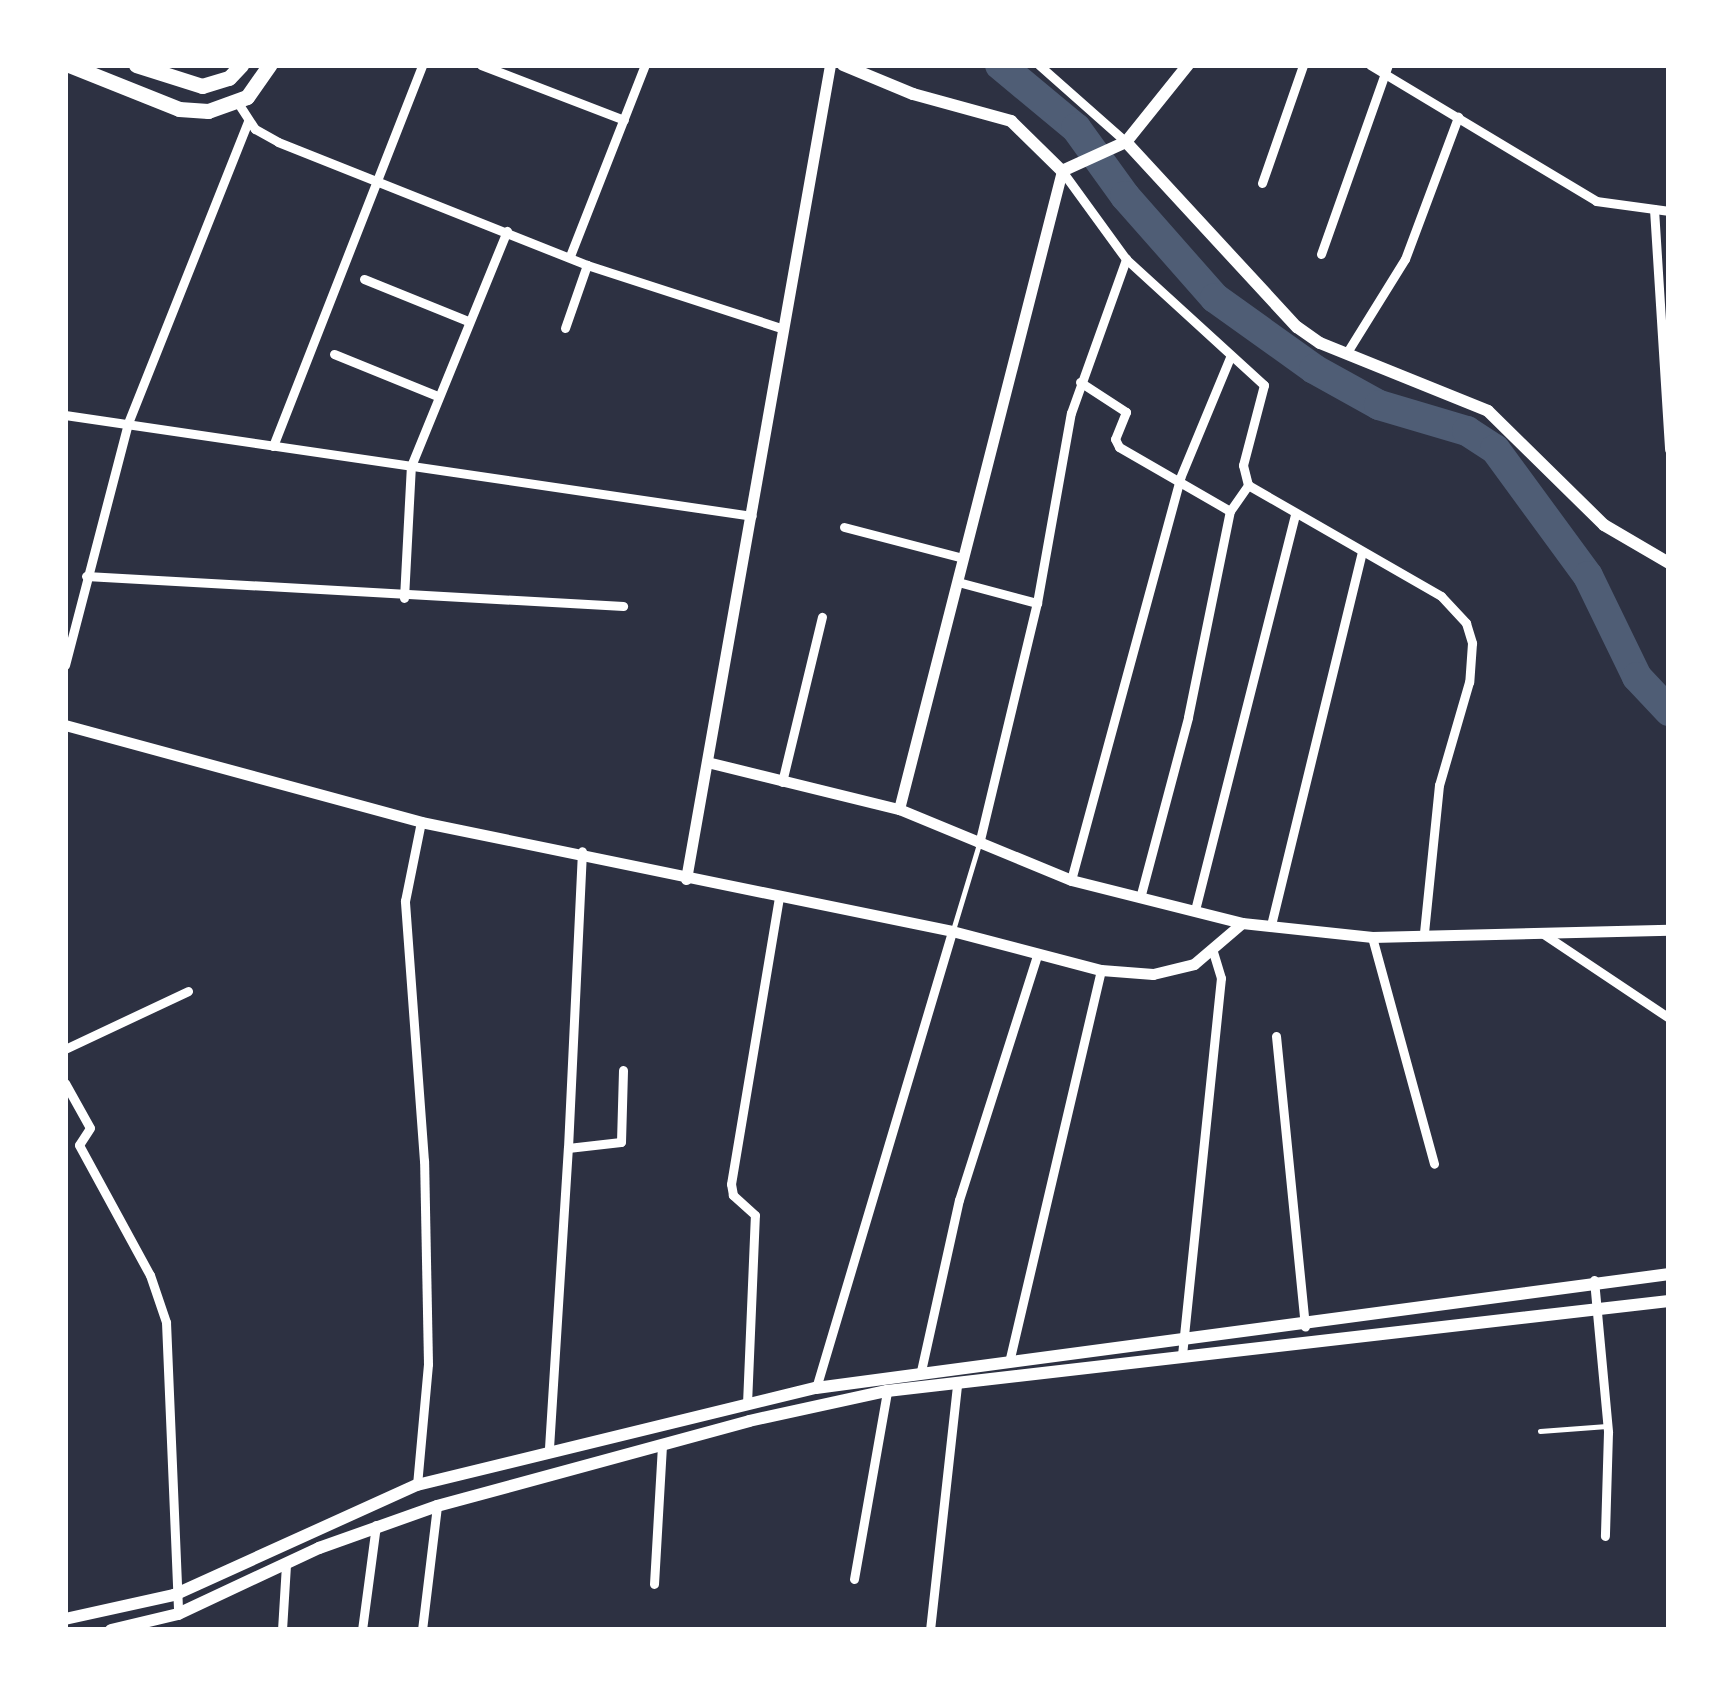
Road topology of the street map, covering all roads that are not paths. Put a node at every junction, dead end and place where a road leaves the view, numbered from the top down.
1 (70, 65) edge
2 (136, 65) edge
3 (241, 65) edge
4 (269, 65) edge
5 (422, 65) edge
6 (481, 65) edge
7 (645, 65) edge
8 (830, 65) edge
9 (842, 65) edge
10 (1039, 65) edge
11 (1188, 65) edge
12 (1303, 65) edge
13 (1370, 65) edge
14 (1386, 69) edge
15 (238, 103) junction
16 (1458, 117) junction
17 (624, 120) junction
18 (248, 121) junction
19 (1120, 146) junction
20 (1062, 170) junction
21 (378, 177) junction
22 (1262, 184) dead end
23 (1654, 209) junction
24 (1669, 211) edge
25 (507, 232) junction
26 (1321, 254) dead end
27 (570, 256) junction
28 (1126, 259) junction
29 (587, 264) junction
30 (364, 279) dead end
31 (468, 321) junction
32 (565, 328) dead end
33 (784, 329) junction
34 (334, 354) dead end
35 (1346, 354) junction
36 (1230, 357) junction
37 (1080, 382) junction
38 (435, 395) junction
39 (65, 415) edge
40 (128, 423) junction
41 (272, 446) junction
42 (1669, 450) edge
43 (411, 466) junction
44 (1180, 478) junction
45 (1248, 485) junction
46 (1230, 511) junction
47 (1294, 514) junction
48 (752, 516) junction
49 (844, 527) dead end
50 (1362, 552) junction
51 (963, 558) junction
52 (1669, 563) edge
53 (86, 576) junction
54 (958, 582) junction
55 (404, 598) junction
56 (1037, 603) junction
57 (623, 606) dead end
58 (822, 617) dead end
59 (65, 665) edge
60 (65, 725) edge
61 (707, 762) junction
62 (782, 782) junction
63 (899, 809) junction
64 (421, 822) junction
65 (978, 847) junction
66 (582, 851) junction
67 (686, 879) junction
68 (1071, 880) junction
69 (779, 897) junction
70 (1140, 898) junction
71 (1196, 910) junction
72 (1242, 923) junction
73 (1271, 925) junction
74 (1669, 930) edge
75 (952, 931) junction
76 (1424, 932) junction
77 (1539, 932) junction
78 (1372, 937) junction
79 (1213, 952) junction
80 (1037, 955) junction
81 (1101, 970) junction
82 (188, 990) dead end
83 (1669, 1018) edge
84 (1276, 1036) dead end
85 (65, 1049) edge
86 (623, 1070) dead end
87 (65, 1082) edge
88 (568, 1148) junction
89 (1434, 1164) dead end
90 (1669, 1274) edge
91 (1594, 1280) junction
92 (1669, 1301) edge
93 (1598, 1306) junction
94 (1306, 1328) junction
95 (1182, 1337) junction
96 (1182, 1355) junction
97 (1010, 1358) junction
98 (921, 1371) junction
99 (957, 1384) junction
100 (816, 1388) junction
101 (887, 1391) junction
102 (796, 1394) junction
103 (748, 1404) junction
104 (798, 1411) junction
105 (1607, 1426) junction
106 (1540, 1431) dead end
107 (662, 1444) junction
108 (550, 1448) junction
109 (417, 1484) junction
110 (437, 1506) junction
111 (376, 1525) junction
112 (1605, 1536) dead end
113 (286, 1565) junction
114 (854, 1579) dead end
115 (654, 1584) dead end
116 (174, 1595) junction
117 (178, 1614) junction
118 (65, 1618) edge
119 (154, 1625) edge
120 (112, 1630) edge
121 (282, 1630) edge
122 (362, 1630) edge
123 (422, 1630) edge
124 (930, 1630) edge

1 - 15 highway
2 - 3 highway
4 - 15 highway
5 - 21 street
6 - 17 street
7 - 17 street
8 - 33 street
9 - 20 main road
10 - 19 street
11 - 19 main road
12 - 22 street
13 - 14 street
14 - 16 street
14 - 26 street
15 - 18 street
16 - 23 street
16 - 35 street
17 - 27 street
18 - 21 street
18 - 40 street
19 - 20 main road
19 - 35 main road
20 - 28 street
20 - 51 street
21 - 25 street
21 - 41 street
23 - 24 street
23 - 42 street
25 - 27 street
25 - 31 street
27 - 29 street
28 - 36 street
28 - 37 street
29 - 32 street
29 - 33 street
30 - 31 street
31 - 38 street
33 - 48 street
34 - 38 street
35 - 52 main road
36 - 44 street
36 - 45 street
37 - 44 street
37 - 56 street
38 - 43 street
39 - 40 street
40 - 41 street
40 - 53 street
41 - 43 street
43 - 48 street
43 - 55 street
44 - 46 street
44 - 68 street
45 - 46 street
45 - 47 street
46 - 70 street
47 - 50 street
47 - 71 street
48 - 61 street
49 - 51 street
50 - 73 street
50 - 76 street
51 - 54 street
53 - 55 street
53 - 59 street
54 - 56 street
54 - 63 street
55 - 57 street
56 - 65 street
58 - 62 street
60 - 64 street
61 - 62 street
61 - 67 street
62 - 63 street
63 - 65 street
64 - 66 street
64 - 109 street
65 - 68 street
65 - 75 lane
66 - 67 street
66 - 88 street
67 - 69 street
68 - 70 street
69 - 75 street
69 - 103 street
70 - 71 street
71 - 72 street
72 - 73 street
72 - 79 street
73 - 78 street
74 - 77 street
75 - 80 street
75 - 100 street
76 - 77 street
76 - 78 street
77 - 83 street
78 - 89 street
79 - 81 street
79 - 95 street
80 - 81 street
80 - 98 street
81 - 97 street
82 - 85 street
84 - 94 street
86 - 88 street
87 - 116 street
88 - 108 street
90 - 91 main road
91 - 93 street
91 - 94 main road
92 - 93 main road
93 - 96 main road
93 - 105 street
94 - 95 main road
95 - 96 street
95 - 97 main road
96 - 99 main road
97 - 98 main road
98 - 100 main road
99 - 101 main road
99 - 124 street
100 - 102 main road
101 - 104 main road
101 - 114 street
102 - 103 main road
102 - 104 main road
103 - 108 main road
104 - 107 main road
105 - 106 lane
105 - 112 street
107 - 110 main road
107 - 115 street
108 - 109 main road
109 - 116 main road
110 - 111 main road
110 - 123 street
111 - 113 main road
111 - 122 street
113 - 117 main road
113 - 121 street
116 - 117 street
116 - 118 main road
117 - 119 main road
119 - 120 main road

